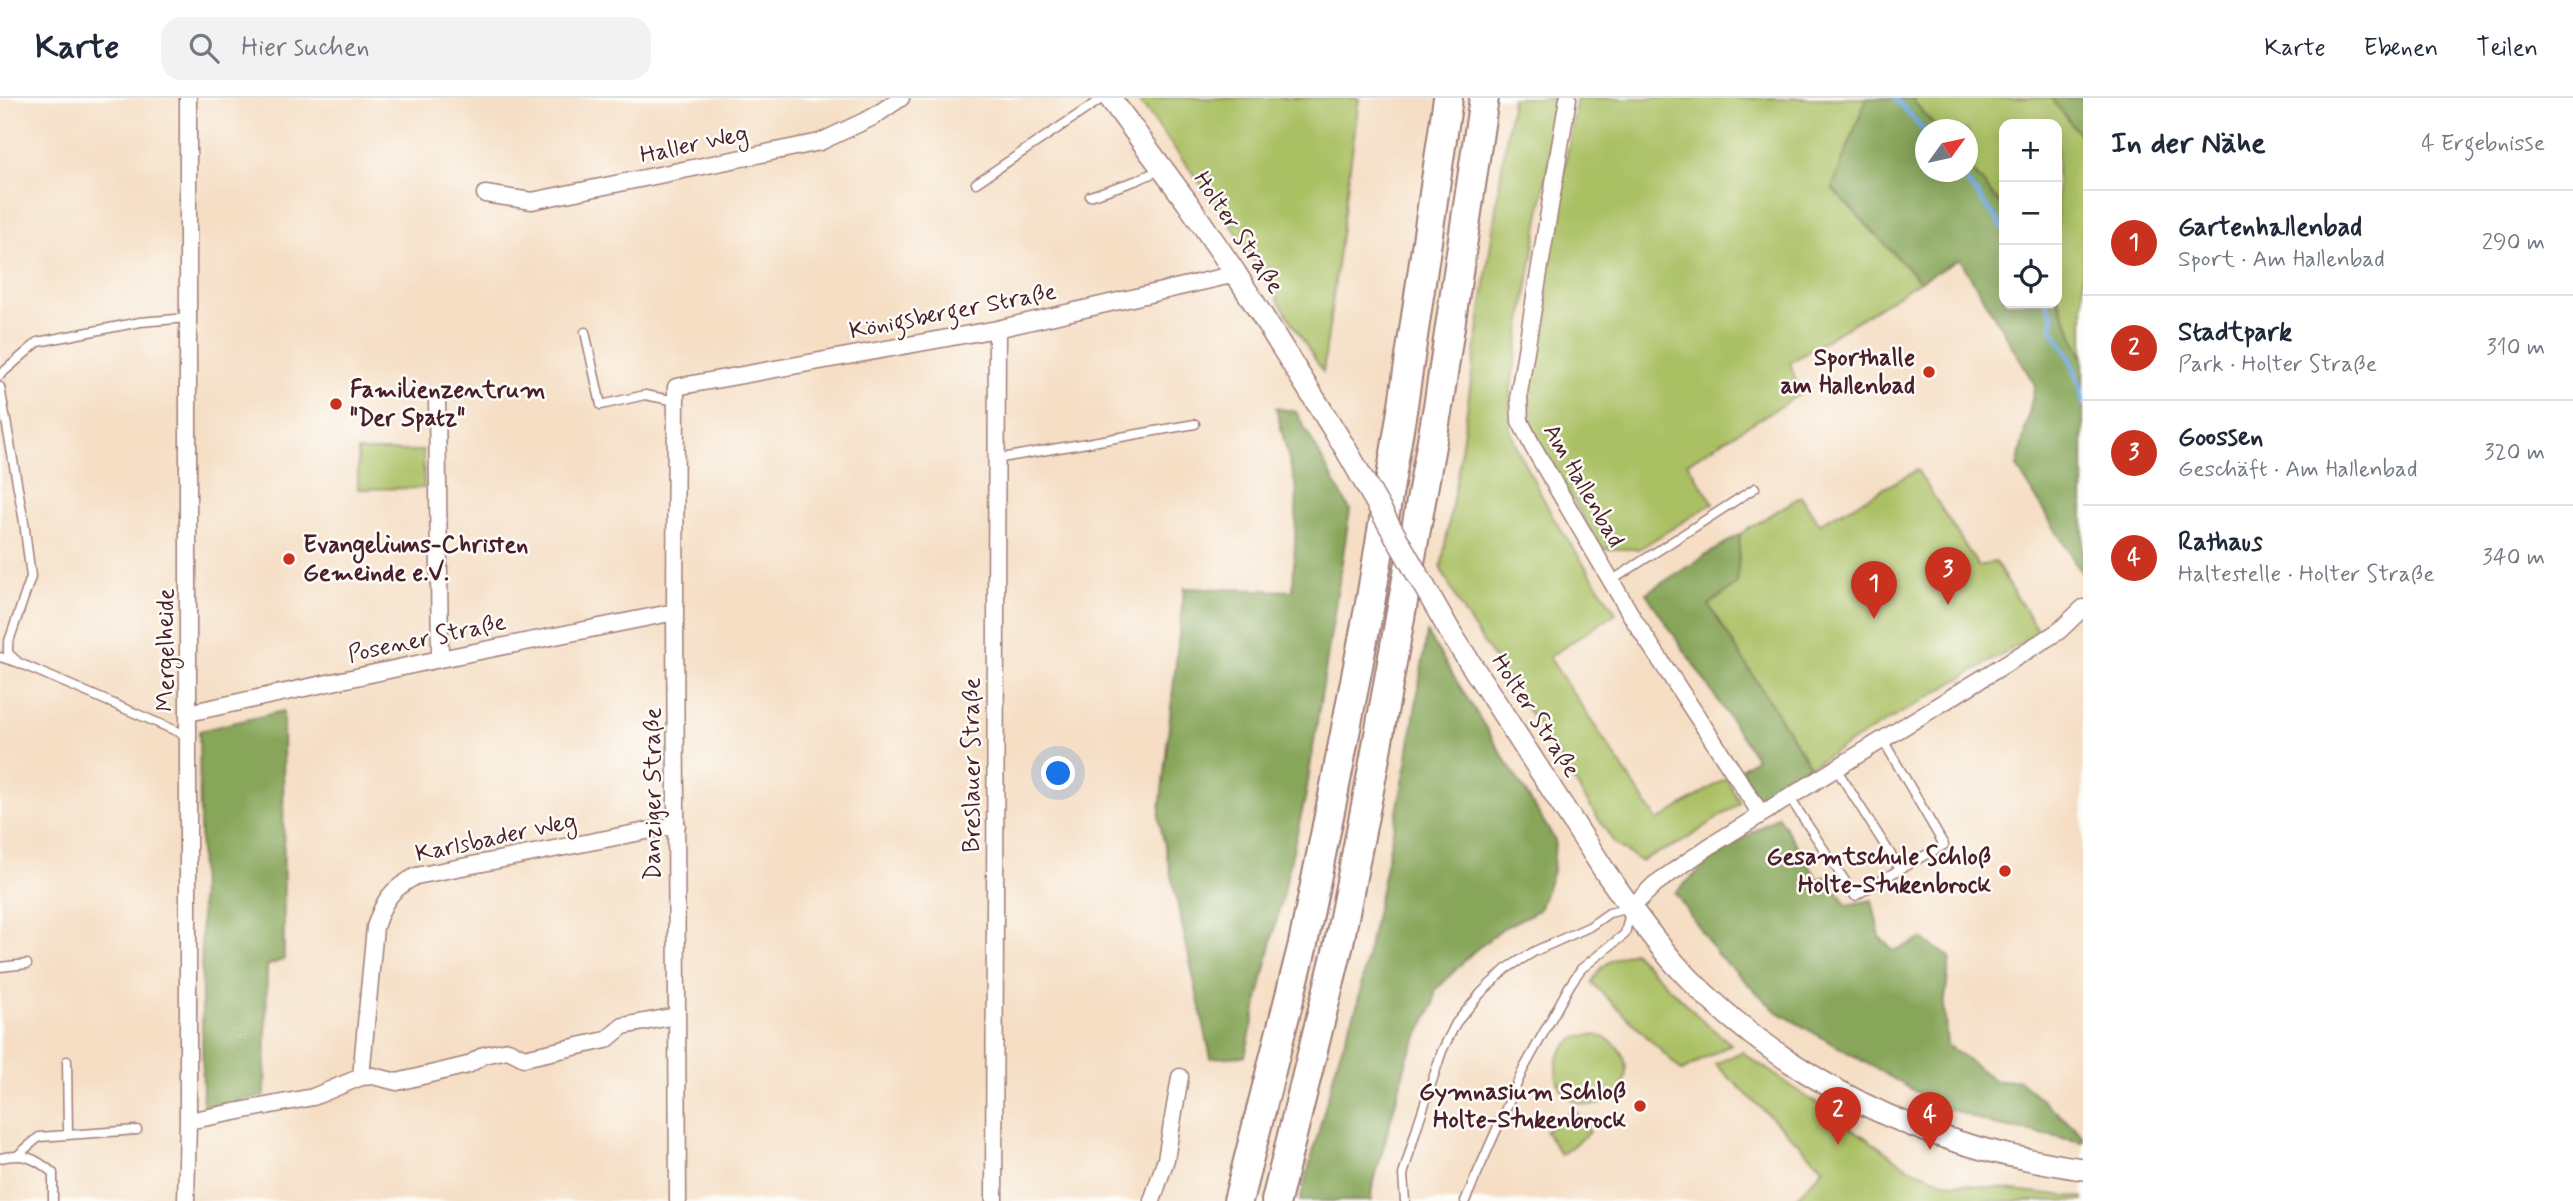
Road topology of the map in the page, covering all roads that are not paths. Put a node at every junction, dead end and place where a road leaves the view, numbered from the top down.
1 (188, 98) edge
2 (901, 98) edge
3 (1103, 98) edge
4 (1110, 98) edge
5 (1448, 98) edge
6 (1484, 98) edge
7 (1568, 98) edge
8 (1162, 169) junction
9 (976, 183) dead end
10 (485, 194) dead end
11 (1090, 196) dead end
12 (1236, 274) junction
13 (188, 318) junction
14 (997, 329) junction
15 (585, 332) dead end
16 (0, 375) edge
17 (0, 387) edge
18 (676, 394) junction
19 (437, 400) dead end
20 (1195, 424) dead end
21 (996, 458) junction
22 (1755, 488) dead end
23 (1611, 581) junction
24 (2083, 608) edge
25 (675, 612) junction
26 (0, 657) edge
27 (440, 659) junction
28 (19, 663) junction
29 (188, 713) junction
30 (188, 736) junction
31 (1883, 740) junction
32 (1837, 770) junction
33 (1789, 797) junction
34 (1761, 814) junction
35 (677, 825) junction
36 (1900, 869) junction
37 (1631, 908) junction
38 (27, 964) dead end
39 (0, 967) edge
40 (677, 1016) junction
41 (67, 1061) dead end
42 (361, 1077) junction
43 (1180, 1077) dead end
44 (188, 1121) junction
45 (137, 1130) dead end
46 (68, 1135) junction
47 (18, 1154) junction
48 (0, 1158) edge
49 (2083, 1168) edge
50 (53, 1201) edge
51 (186, 1201) edge
52 (678, 1201) edge
53 (994, 1201) edge
54 (1152, 1201) edge
55 (1238, 1201) edge
56 (1276, 1201) edge
57 (1405, 1201) edge
58 (1465, 1201) edge

1 - 13 street, Mergelheide
2 - 10 street, Haller Weg
3 - 9 lane
4 - 8 street, Holter Straße
5 - 55 highway
6 - 56 highway
7 - 23 street, Am Hallenbad
8 - 11 lane
8 - 12 street, Holter Straße
12 - 14 street, Königsberger Straße
12 - 37 street, Holter Straße, bridge
13 - 16 lane
13 - 29 street, Mergelheide
14 - 18 street, Königsberger Straße
14 - 21 street, Breslauer Straße
15 - 18 lane
17 - 28 lane
18 - 25 street, Danziger Straße
19 - 27 street
20 - 21 lane
21 - 53 street, Breslauer Straße
22 - 23 lane
23 - 34 street, Am Hallenbad
24 - 31 street
25 - 27 street, Posener Straße
25 - 35 street, Danziger Straße
26 - 28 lane
27 - 29 street, Posener Straße
28 - 30 lane
29 - 30 street, Mergelheide
30 - 44 street, Mergelheide
31 - 32 street
31 - 36 lane
32 - 33 street
32 - 36 lane
33 - 34 street
33 - 36 lane
34 - 37 street
35 - 40 street, Danziger Straße
35 - 42 street, Karlsbader Weg
37 - 49 street, Holter Straße
37 - 57 lane
37 - 58 lane
38 - 39 lane
40 - 42 street
40 - 52 street, Danziger Straße
41 - 46 lane
42 - 44 street
43 - 54 street
44 - 51 street, Mergelheide
45 - 46 lane
46 - 47 lane
47 - 48 lane
47 - 50 lane

